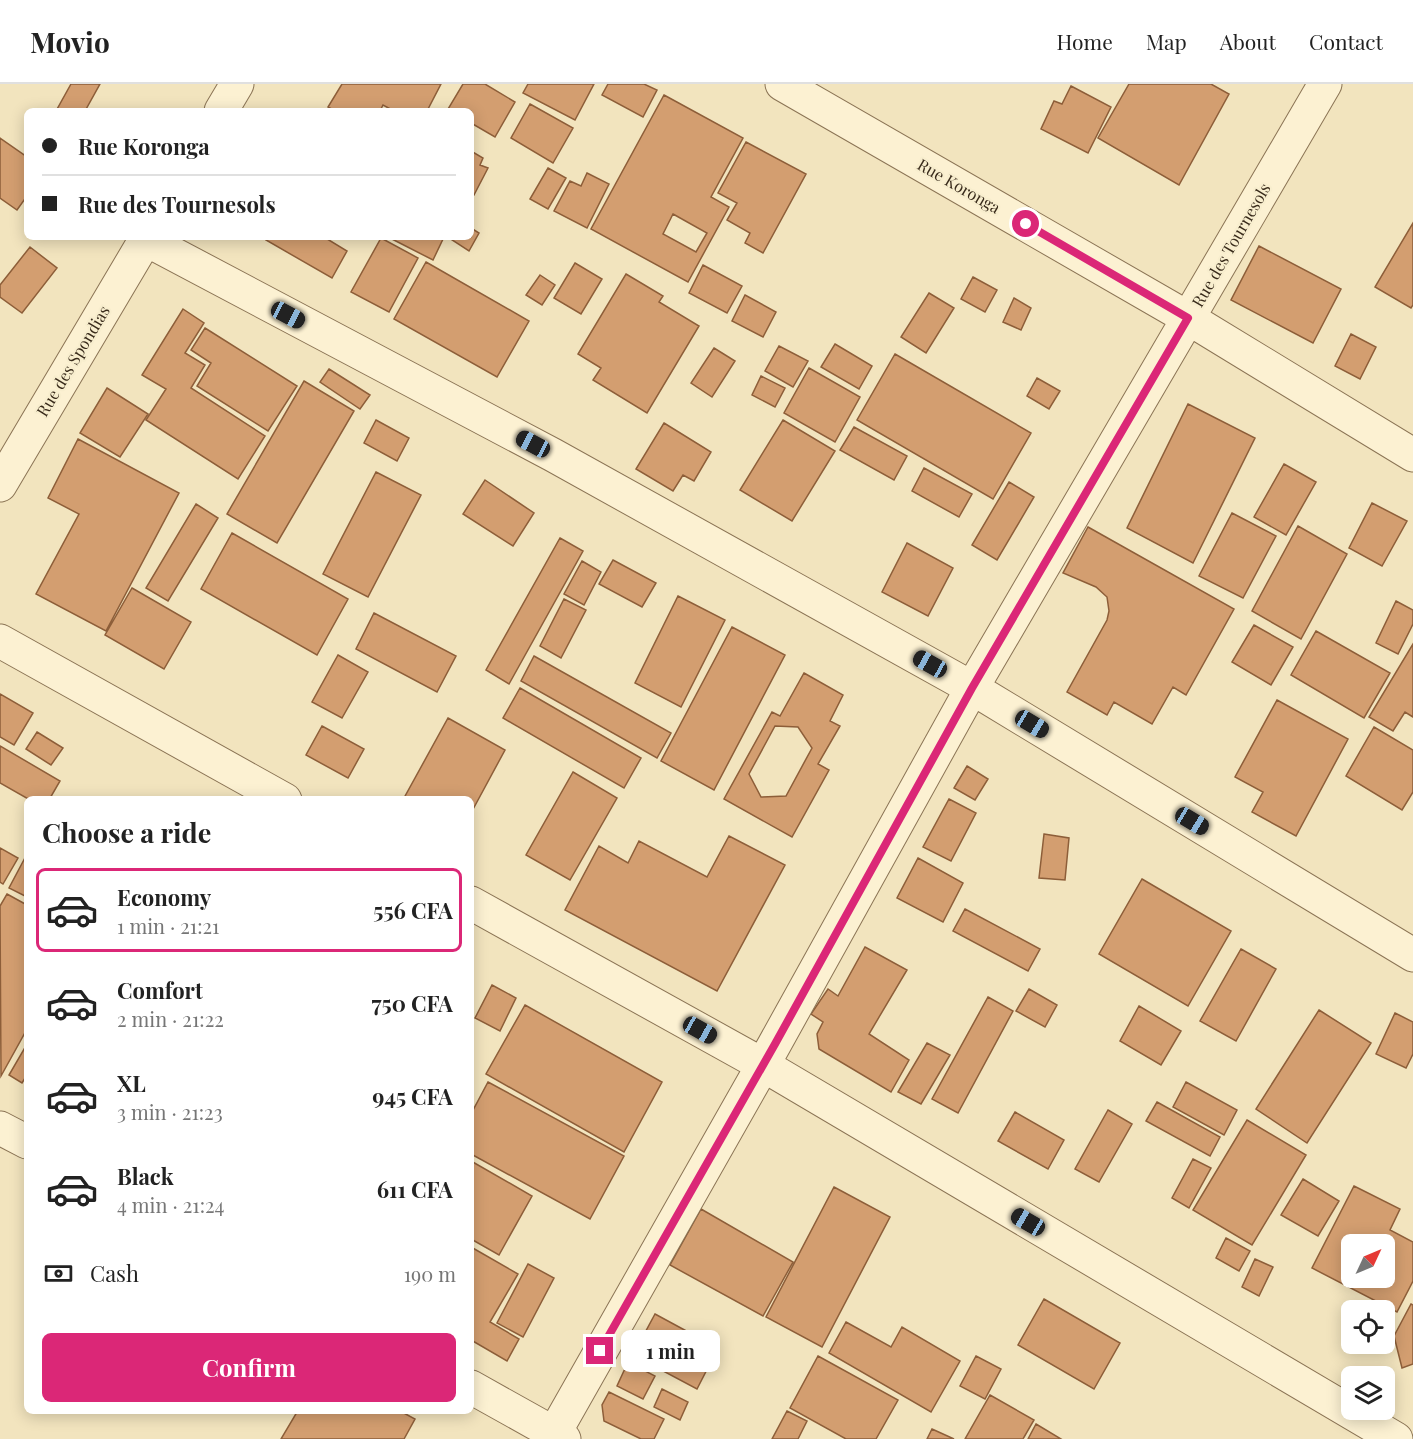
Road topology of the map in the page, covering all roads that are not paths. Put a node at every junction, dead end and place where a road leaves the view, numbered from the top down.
1 (237, 84) edge
2 (782, 84) edge
3 (1325, 84) edge
4 (223, 108) edge
5 (145, 240) edge
6 (150, 240) edge
7 (1188, 318) junction
8 (1413, 455) edge
9 (0, 485) edge
10 (0, 641) edge
11 (972, 688) junction
12 (278, 796) edge
13 (474, 905) edge
14 (1413, 955) edge
15 (763, 1065) junction
16 (0, 1128) edge
17 (24, 1140) edge
18 (474, 1389) edge
19 (556, 1437) edge
20 (1396, 1439) edge

1 - 4 street
2 - 7 street, Rue Koronga
3 - 7 street, Rue des Tournesols
5 - 9 street, Rue des Spondias
6 - 11 street
7 - 8 street, Rue Koronga
7 - 11 street, Rue des Tournesols
10 - 12 street
11 - 14 street
11 - 15 street, Rue des Tournesols
13 - 15 street
15 - 19 street, Rue des Tournesols
15 - 20 street
16 - 17 street
18 - 19 street

